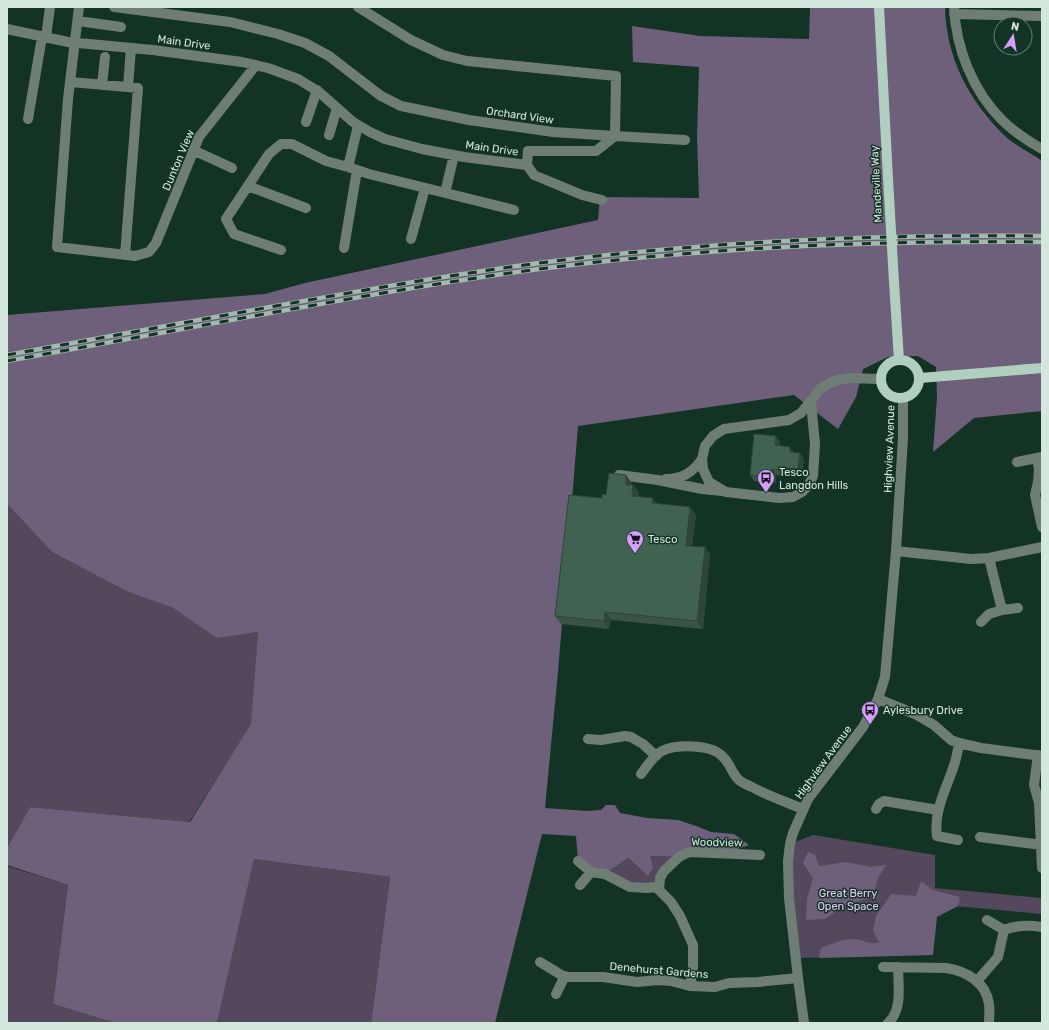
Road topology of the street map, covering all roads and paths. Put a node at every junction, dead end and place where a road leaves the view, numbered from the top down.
1 (50, 7) edge
2 (79, 7) edge
3 (114, 7) edge
4 (358, 7) edge
5 (879, 7) edge
6 (954, 11) edge
7 (1024, 12) edge
8 (1042, 16) edge
9 (78, 21) junction
10 (121, 27) dead end
11 (7, 29) edge
12 (44, 37) junction
13 (76, 42) junction
14 (132, 48) junction
15 (105, 57) dead end
16 (256, 66) junction
17 (71, 82) junction
18 (102, 85) junction
19 (128, 87) junction
20 (317, 90) junction
21 (337, 108) junction
22 (28, 119) dead end
23 (306, 122) dead end
24 (358, 126) junction
25 (329, 135) dead end
26 (615, 136) junction
27 (685, 140) dead end
28 (1042, 149) edge
29 (193, 150) junction
30 (454, 155) junction
31 (527, 165) junction
32 (232, 168) dead end
33 (352, 168) junction
34 (248, 186) junction
35 (425, 188) junction
36 (445, 193) junction
37 (602, 200) dead end
38 (306, 208) dead end
39 (514, 210) dead end
40 (411, 239) dead end
41 (344, 248) dead end
42 (281, 250) dead end
43 (125, 254) junction
44 (899, 360) junction
45 (1042, 368) edge
46 (920, 378) junction
47 (880, 379) junction
48 (903, 399) junction
49 (811, 402) junction
50 (1039, 457) edge
51 (702, 459) junction
52 (1017, 462) dead end
53 (619, 475) edge
54 (658, 480) junction
55 (726, 492) junction
56 (1042, 527) edge
57 (1042, 547) edge
58 (896, 551) junction
59 (989, 558) junction
60 (1018, 608) dead end
61 (1002, 610) junction
62 (981, 622) dead end
63 (878, 699) junction
64 (588, 739) dead end
65 (959, 743) junction
66 (656, 756) junction
67 (1040, 756) edge
68 (641, 774) dead end
69 (803, 809) junction
70 (876, 810) dead end
71 (938, 810) junction
72 (980, 837) dead end
73 (958, 840) dead end
74 (1042, 845) edge
75 (760, 855) dead end
76 (578, 861) dead end
77 (1042, 868) edge
78 (591, 872) junction
79 (580, 885) dead end
80 (659, 890) junction
81 (987, 920) dead end
82 (1042, 926) edge
83 (1004, 930) junction
84 (540, 962) dead end
85 (883, 967) dead end
86 (898, 967) junction
87 (565, 976) junction
88 (798, 978) junction
89 (977, 981) junction
90 (690, 986) junction
91 (556, 994) dead end
92 (804, 1023) edge
93 (888, 1023) edge
94 (989, 1023) edge

1 - 12 street
2 - 9 street
3 - 26 street, Orchard View
4 - 26 street
5 - 44 main road, Mandeville Way, bridge
6 - 7 street
6 - 28 street
7 - 8 street
9 - 10 street
9 - 13 street
11 - 12 street, Main Drive
12 - 13 street, Main Drive
12 - 22 street
13 - 14 street, Main Drive
13 - 17 street, Dunton View
14 - 16 street, Main Drive
14 - 19 street
15 - 18 street
16 - 20 street, Main Drive
16 - 29 street, Dunton View
17 - 18 street
17 - 43 street, Dunton View
18 - 19 street
19 - 43 street
20 - 21 street, Main Drive
20 - 23 street
21 - 24 street, Main Drive
21 - 25 street
24 - 30 street, Main Drive
24 - 33 street
26 - 27 street
26 - 31 street, Main Drive
29 - 32 street
29 - 43 street, Dunton View
30 - 31 street, Main Drive
30 - 36 street
31 - 37 street
33 - 34 street
33 - 35 street
33 - 41 street
34 - 38 street
34 - 42 street
35 - 36 street
35 - 40 street
36 - 39 street
44 - 46 main road
44 - 47 main road
45 - 46 main road
46 - 48 main road
47 - 48 main road
47 - 49 street
48 - 58 street, Highview Avenue
49 - 51 street
49 - 55 street
50 - 52 street
50 - 56 street
51 - 54 street
51 - 55 street
53 - 54 street
54 - 55 street
57 - 59 street
58 - 59 street
58 - 63 street, Highview Avenue
59 - 61 street
60 - 61 street
61 - 62 street
63 - 65 street
63 - 69 street, Highview Avenue
64 - 66 street
65 - 67 street
65 - 71 street
66 - 68 street
66 - 69 street
67 - 74 street
69 - 88 street, Highview Avenue
70 - 71 street
71 - 73 street
72 - 74 street
74 - 77 street
75 - 80 street, Woodview
76 - 78 street
78 - 79 street
78 - 80 street
80 - 90 street
81 - 83 street
82 - 83 street
83 - 89 street
84 - 87 street, Denehurst Gardens
85 - 86 street
86 - 89 street
86 - 93 street
87 - 90 street, Denehurst Gardens
87 - 91 street
88 - 90 street, Denehurst Gardens
88 - 92 street, Highview Avenue
89 - 94 street

